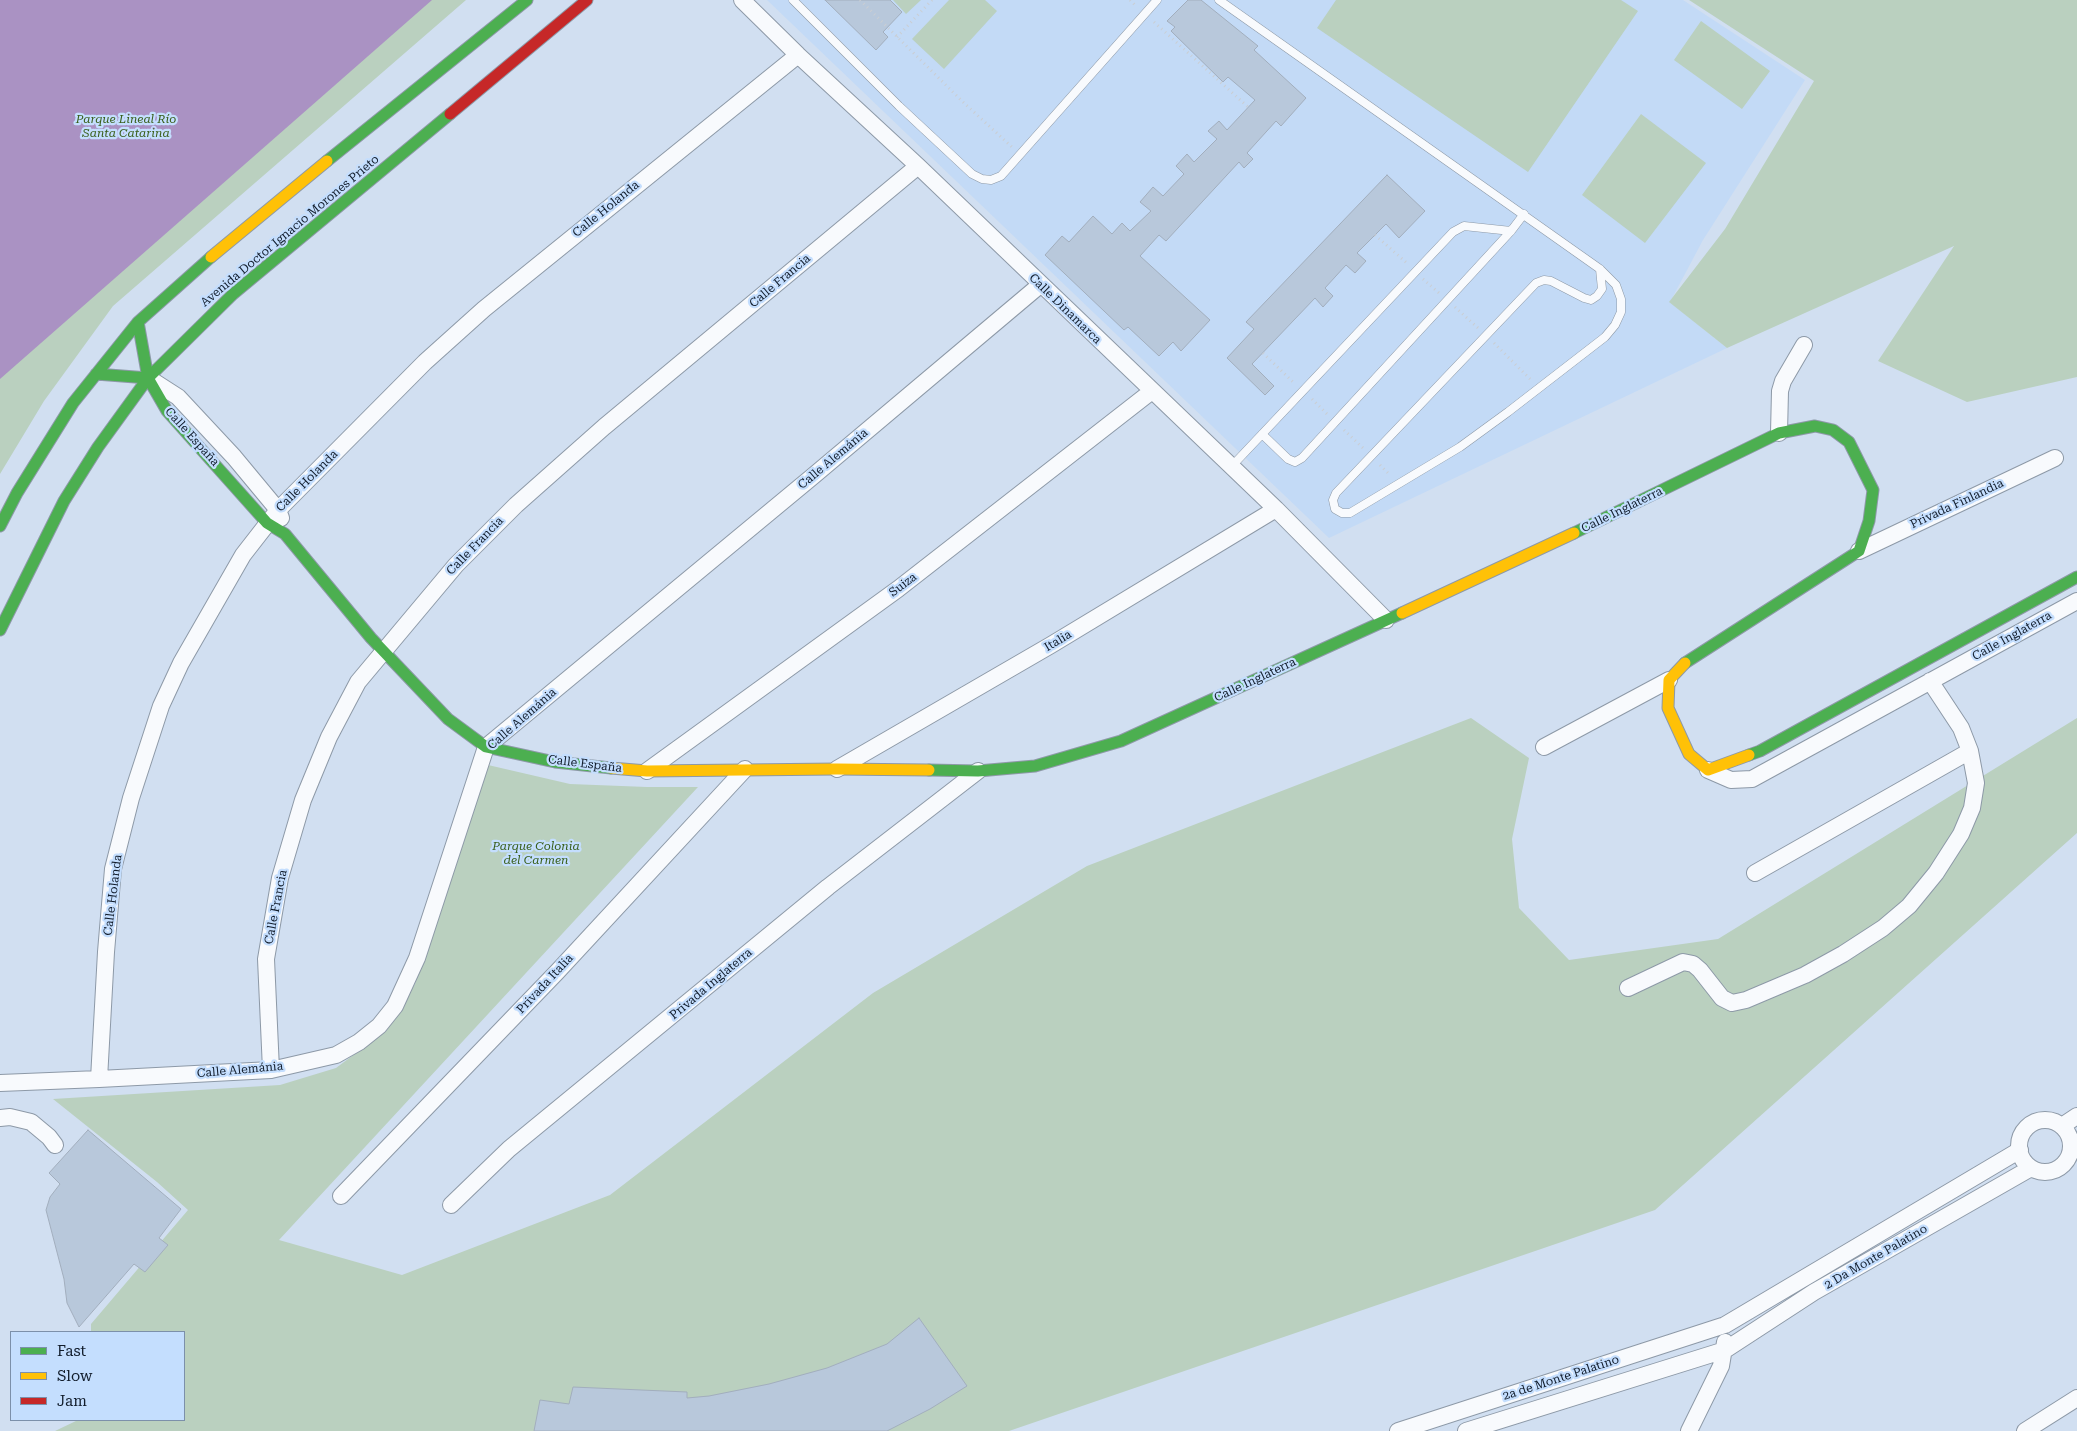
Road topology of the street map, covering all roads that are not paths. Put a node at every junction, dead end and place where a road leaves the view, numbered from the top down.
1 (527, 0) edge
2 (587, 0) edge
3 (742, 0) edge
4 (793, 0) edge
5 (1157, 0) edge
6 (1219, 0) edge
7 (798, 55) junction
8 (918, 166) junction
9 (1524, 214) junction
10 (1511, 231) junction
11 (1600, 269) junction
12 (1040, 285) junction
13 (138, 322) junction
14 (1804, 345) dead end
15 (96, 374) junction
16 (148, 378) junction
17 (1152, 391) junction
18 (1779, 433) junction
19 (1262, 434) junction
20 (2055, 458) dead end
21 (1231, 467) junction
22 (1276, 509) junction
23 (278, 510) junction
24 (267, 522) junction
25 (0, 526) edge
26 (285, 534) junction
27 (1858, 550) junction
28 (2077, 577) edge
29 (2077, 600) edge
30 (1386, 620) junction
31 (0, 630) edge
32 (384, 652) junction
33 (1669, 680) junction
34 (1930, 681) junction
35 (486, 747) junction
36 (1544, 747) dead end
37 (1970, 751) junction
38 (745, 770) junction
39 (837, 770) junction
40 (1708, 770) junction
41 (647, 771) junction
42 (978, 771) junction
43 (1755, 873) dead end
44 (1628, 988) dead end
45 (271, 1070) junction
46 (99, 1079) junction
47 (0, 1083) edge
48 (2077, 1116) edge
49 (0, 1118) edge
50 (2070, 1133) edge
51 (55, 1145) dead end
52 (2020, 1150) junction
53 (2031, 1168) junction
54 (342, 1196) dead end
55 (451, 1205) dead end
56 (1725, 1325) junction
57 (1725, 1350) junction
58 (2077, 1398) edge
59 (1398, 1431) edge
60 (1466, 1431) edge
61 (1689, 1431) edge
62 (2025, 1431) edge

1 - 13 street
2 - 16 street, Avenida Doctor Ignacio Morones Prieto
3 - 7 street, Calle Dinamarca
4 - 5 lane
6 - 9 lane
7 - 8 street, Calle Dinamarca
7 - 23 street, Calle Holanda
8 - 12 street, Calle Dinamarca
8 - 32 street, Calle Francia
9 - 10 lane
9 - 11 lane
10 - 19 lane
10 - 19 lane
11 - 11 lane
12 - 17 street, Calle Dinamarca
12 - 35 street, Calle Alemánia
13 - 15 street
13 - 16 street
14 - 18 street
15 - 16 street
15 - 25 street
16 - 23 street, Calle España
16 - 24 street, Calle España
16 - 31 street, Avenida Doctor Ignacio Morones Prieto
17 - 21 street, Calle Dinamarca
17 - 41 street, Suiza
18 - 27 street, Calle Inglaterra
18 - 30 street, Calle Inglaterra
19 - 21 lane
20 - 27 street, Privada Finlandia
21 - 22 street, Calle Dinamarca
22 - 30 street, Calle Dinamarca
22 - 39 street, Italia
23 - 24 street, Calle Holanda
23 - 26 street, Calle España
24 - 26 street, Calle España
24 - 46 street, Calle Holanda
26 - 32 street, Calle España
27 - 33 street
28 - 40 street, Calle Inglaterra
29 - 34 street, Calle Inglaterra
30 - 42 street, Calle Inglaterra
32 - 35 street, Calle España
32 - 45 street, Calle Francia
33 - 36 street
33 - 40 street, Calle Inglaterra
34 - 37 street
34 - 40 street, Calle Inglaterra
35 - 41 street, Calle España
35 - 45 street, Calle Alemánia
37 - 43 street
37 - 44 street
38 - 39 street, Calle España
38 - 41 street, Calle España
38 - 54 street, Privada Italia
39 - 42 street, Calle España
42 - 55 street, Privada Inglaterra
45 - 46 street, Calle Alemánia
46 - 47 street, Calle Alemánia
48 - 50 street
49 - 51 street
50 - 52 street
50 - 53 street
52 - 53 street
52 - 56 street, 2 Da Monte Palatino
53 - 57 street, 2 Da Monte Palatino
56 - 57 street
56 - 59 street, 2a de Monte Palatino
57 - 60 street, 2a de Monte Palatino
57 - 61 street
58 - 62 street

